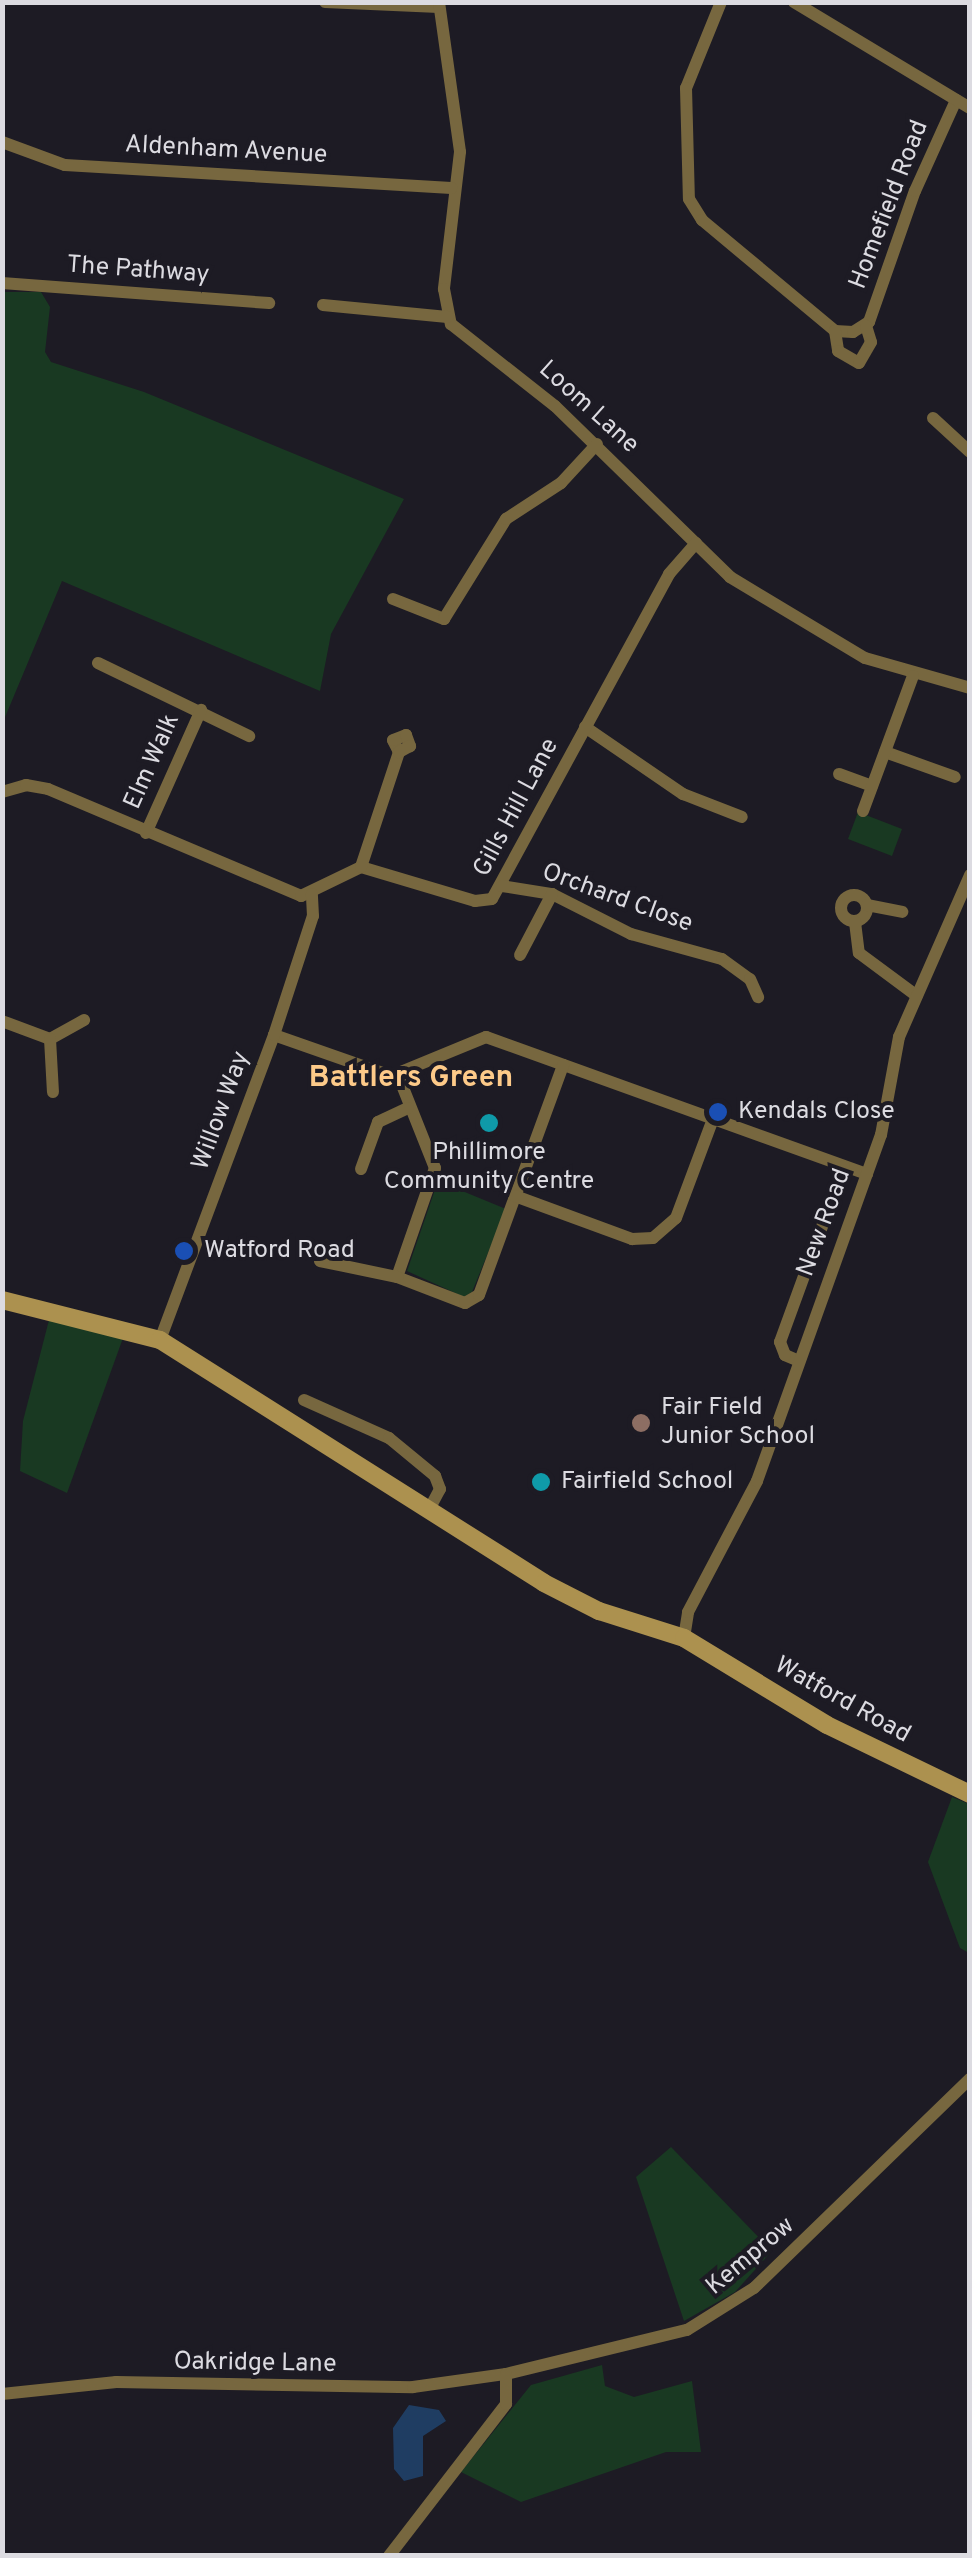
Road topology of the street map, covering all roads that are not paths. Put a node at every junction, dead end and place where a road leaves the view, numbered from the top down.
1 (325, 2) edge
2 (720, 2) edge
3 (794, 2) edge
4 (439, 5) edge
5 (956, 100) junction
6 (970, 108) edge
7 (2, 142) edge
8 (451, 188) junction
9 (2, 283) edge
10 (269, 303) dead end
11 (323, 305) dead end
12 (447, 317) junction
13 (866, 326) junction
14 (836, 331) junction
15 (934, 418) dead end
16 (597, 444) junction
17 (970, 452) edge
18 (696, 544) junction
19 (393, 600) dead end
20 (98, 663) dead end
21 (913, 676) junction
22 (970, 688) edge
23 (200, 710) junction
24 (585, 728) junction
25 (248, 736) dead end
26 (398, 752) dead end
27 (885, 752) junction
28 (839, 774) dead end
29 (956, 778) dead end
30 (872, 786) junction
31 (2, 792) edge
32 (863, 812) dead end
33 (742, 818) dead end
34 (146, 833) junction
35 (361, 866) junction
36 (970, 875) edge
37 (502, 886) junction
38 (312, 894) junction
39 (552, 894) junction
40 (867, 905) junction
41 (902, 912) dead end
42 (854, 922) junction
43 (520, 955) dead end
44 (917, 996) junction
45 (758, 997) dead end
46 (84, 1020) dead end
47 (2, 1022) edge
48 (274, 1035) junction
49 (50, 1039) junction
50 (563, 1064) junction
51 (398, 1075) junction
52 (53, 1092) dead end
53 (408, 1108) junction
54 (713, 1118) junction
55 (844, 1166) junction
56 (361, 1169) dead end
57 (867, 1174) junction
58 (515, 1196) junction
59 (320, 1261) dead end
60 (397, 1277) junction
61 (2, 1300) edge
62 (160, 1340) junction
63 (799, 1361) junction
64 (304, 1400) dead end
65 (430, 1508) junction
66 (684, 1638) junction
67 (970, 1794) edge
68 (970, 2079) edge
69 (506, 2374) junction
70 (2, 2394) edge
71 (389, 2556) edge

1 - 4 street
2 - 14 street, Homefield Road
3 - 5 street
4 - 8 street
5 - 6 street
5 - 13 street, Homefield Road
7 - 8 street, Aldenham Avenue
8 - 12 street
9 - 10 street, The Pathway
11 - 12 street
12 - 16 street, Loom Lane
13 - 14 street, Homefield Road
13 - 14 street, Homefield Road
15 - 17 street
16 - 18 street, Loom Lane
16 - 19 street
18 - 21 street, Loom Lane
18 - 24 street, Gills Hill Lane
20 - 23 street, Elm Walk
21 - 22 street, Loom Lane
21 - 27 street
23 - 25 street, Elm Walk
23 - 34 street, Elm Walk
24 - 33 street
24 - 37 street, Gills Hill Lane
26 - 35 street
27 - 29 street
27 - 30 street
28 - 30 street
30 - 32 street
31 - 34 street
34 - 38 street
35 - 37 street, Gills Hill Lane
35 - 38 street
36 - 44 street, New Road
37 - 39 street, Orchard Close
38 - 48 street, Willow Way
39 - 43 street
39 - 45 street, Orchard Close
40 - 41 street
40 - 42 street
40 - 42 street
42 - 44 street
44 - 57 street, New Road
46 - 49 street
47 - 49 street
48 - 51 street
48 - 62 street, Willow Way
49 - 52 street
50 - 51 street
50 - 54 street
50 - 58 street
51 - 53 street
53 - 56 street
53 - 60 street
54 - 55 street
54 - 58 street
55 - 57 street
55 - 63 street, New Road
57 - 63 street, New Road
58 - 60 street
59 - 60 street
61 - 62 main road, Watford Road
62 - 65 main road, Watford Road
63 - 66 street, New Road
64 - 65 street
65 - 66 main road, Watford Road
66 - 67 main road, Watford Road
68 - 69 street, Kemprow
69 - 70 street, Oakridge Lane
69 - 71 street

